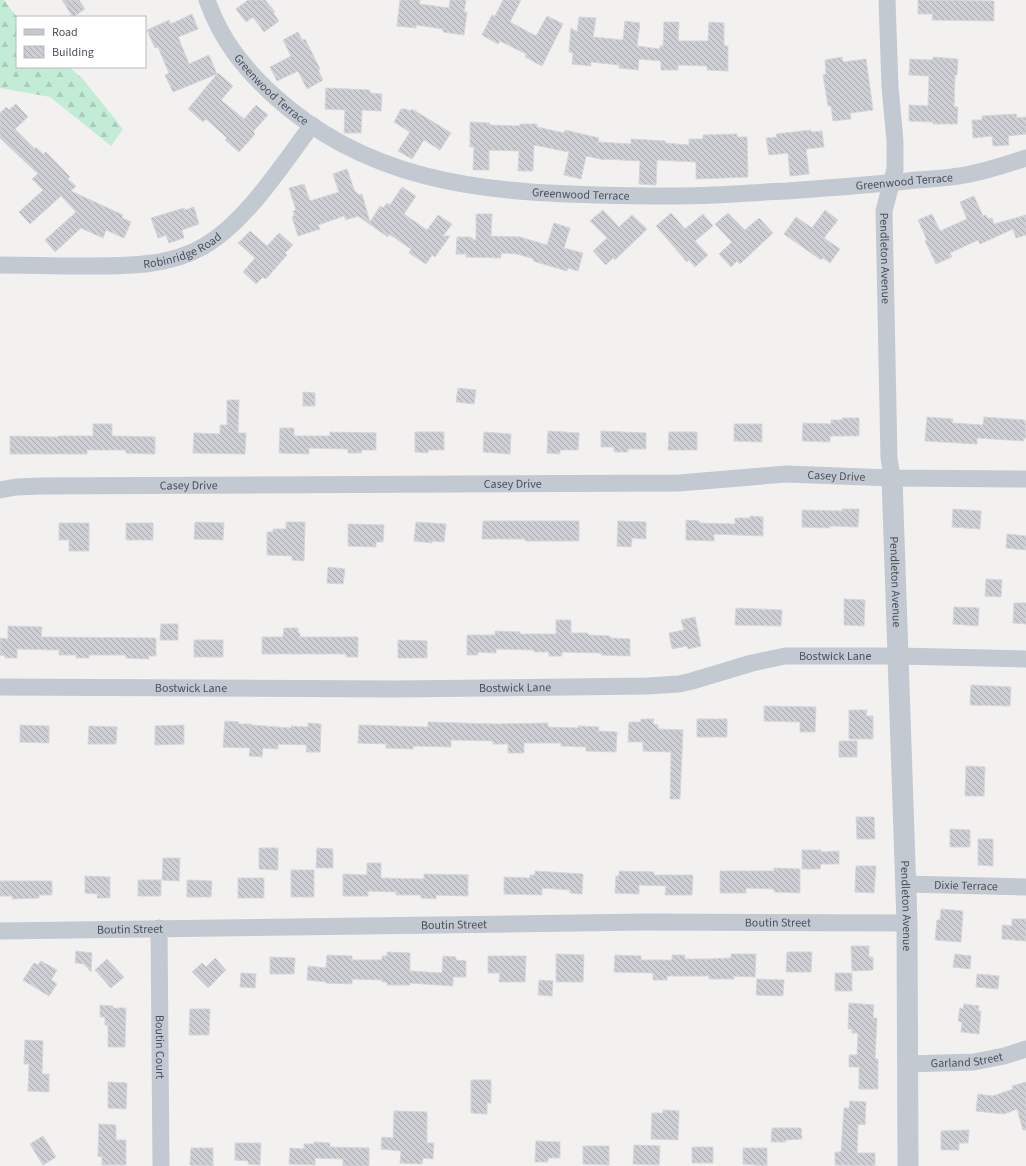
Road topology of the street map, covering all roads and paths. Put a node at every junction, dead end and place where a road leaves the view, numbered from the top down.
1 (207, 0) edge
2 (887, 0) edge
3 (312, 125) junction
4 (1026, 158) edge
5 (892, 183) junction
6 (0, 265) edge
7 (892, 478) junction
8 (1026, 479) edge
9 (0, 490) edge
10 (898, 656) junction
11 (1026, 659) edge
12 (0, 687) edge
13 (905, 884) junction
14 (1026, 887) edge
15 (907, 923) junction
16 (159, 928) junction
17 (0, 931) edge
18 (1026, 1049) edge
19 (907, 1064) junction
20 (161, 1166) edge
21 (908, 1166) edge

1 - 3 street, Greenwood Terrace
2 - 5 street, Pendleton Avenue
3 - 5 street, Greenwood Terrace
3 - 6 street, Robinridge Road
4 - 5 street, Greenwood Terrace
5 - 7 street, Pendleton Avenue
7 - 8 street, Casey Drive
7 - 9 street, Casey Drive
7 - 10 street, Pendleton Avenue
10 - 11 street, Bostwick Lane
10 - 12 street, Bostwick Lane
10 - 13 street, Pendleton Avenue
13 - 14 street, Dixie Terrace
13 - 15 street, Pendleton Avenue
15 - 16 street, Boutin Street
15 - 19 street, Pendleton Avenue
16 - 17 street, Boutin Street
16 - 20 street, Boutin Court
18 - 19 street, Garland Street
19 - 21 street, Pendleton Avenue

